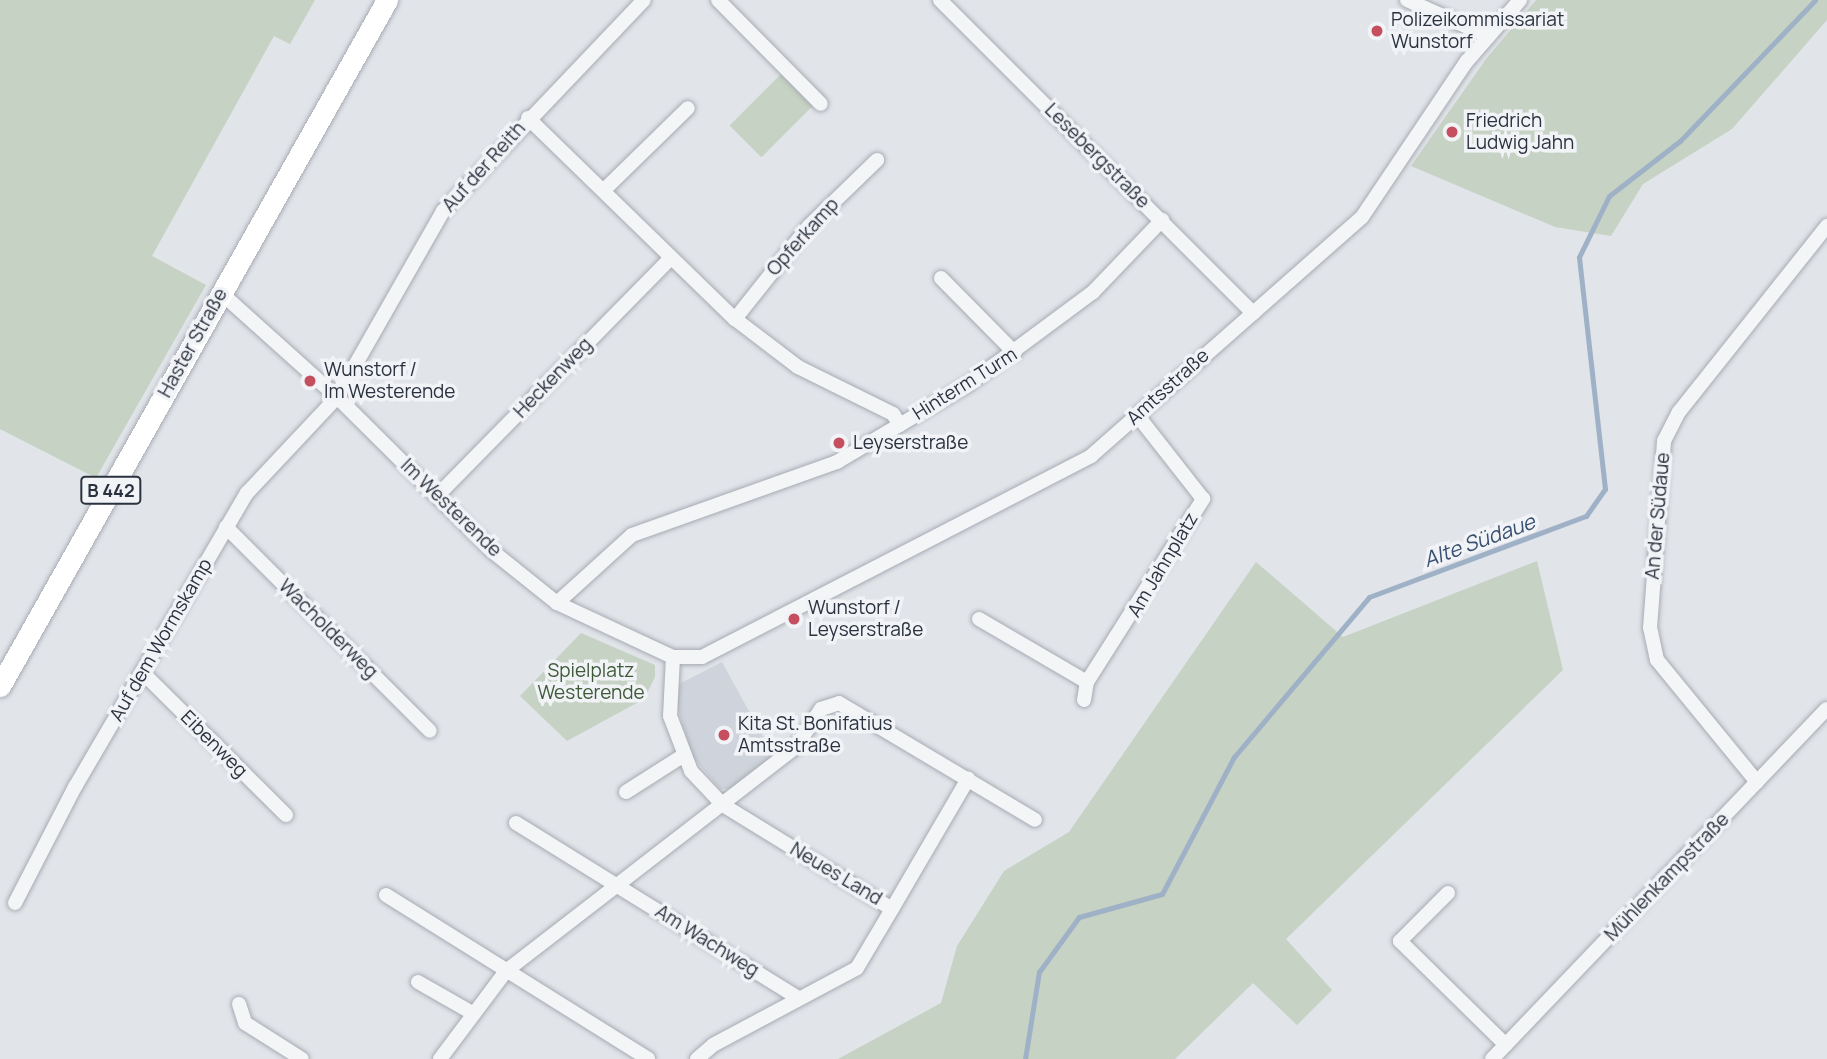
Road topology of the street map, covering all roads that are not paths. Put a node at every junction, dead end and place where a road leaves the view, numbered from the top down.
1 (387, 0) edge
2 (644, 0) edge
3 (718, 0) edge
4 (940, 0) edge
5 (1407, 0) edge
6 (1520, 0) edge
7 (1488, 36) junction
8 (821, 104) dead end
9 (688, 108) dead end
10 (528, 118) junction
11 (877, 160) dead end
12 (604, 190) junction
13 (1162, 220) junction
14 (1827, 226) edge
15 (670, 259) junction
16 (941, 278) dead end
17 (221, 293) junction
18 (1253, 313) junction
19 (735, 319) junction
20 (1016, 353) junction
21 (337, 397) junction
22 (1138, 416) junction
23 (900, 425) junction
24 (437, 496) junction
25 (226, 527) junction
26 (557, 603) junction
27 (979, 619) dead end
28 (716, 651) joint
29 (673, 657) junction
30 (142, 672) junction
31 (1087, 682) junction
32 (0, 686) edge
33 (1084, 700) dead end
34 (1827, 709) edge
35 (430, 732) dead end
36 (684, 755) junction
37 (968, 779) junction
38 (1757, 782) junction
39 (626, 792) dead end
40 (723, 805) junction
41 (286, 815) dead end
42 (1035, 820) dead end
43 (516, 823) dead end
44 (615, 884) junction
45 (1448, 893) dead end
46 (386, 895) dead end
47 (15, 903) dead end
48 (892, 909) junction
49 (506, 971) junction
50 (418, 982) dead end
51 (798, 998) junction
52 (239, 1004) dead end
53 (474, 1014) junction
54 (1502, 1053) edge
55 (302, 1059) edge
56 (440, 1059) edge
57 (648, 1059) edge
58 (697, 1059) edge

1 - 17 main road, Haster Straße / B 442
2 - 10 street, Auf der Reith
3 - 8 street
4 - 13 street, Lesebergstraße
5 - 7 street
6 - 7 street, Amtsstraße
7 - 18 street, Amtsstraße
9 - 12 street
10 - 12 street
10 - 21 street, Auf der Reith
11 - 19 street, Opferkamp
12 - 15 street
13 - 18 street, Lesebergstraße
13 - 20 street, Hinterm Turm
14 - 38 street, An der Südaue
15 - 19 street
15 - 24 street, Heckenweg
16 - 20 street
17 - 21 street, Im Westerende
17 - 32 main road, Haster Straße / B 442
18 - 22 street, Amtsstraße
19 - 23 street
20 - 23 street, Hinterm Turm
21 - 24 street, Im Westerende
21 - 25 street, Auf dem Wormskamp
22 - 28 street, Amtsstraße
22 - 31 street, Am Jahnplatz
23 - 26 street, Hinterm Turm
24 - 26 street, Im Westerende
25 - 30 street, Auf dem Wormskamp
25 - 35 street, Wacholderweg
26 - 29 street, Im Westerende
27 - 31 street
28 - 29 street, Im Westerende
29 - 36 street, Neues Land
30 - 41 street, Eibenweg
30 - 47 street, Auf dem Wormskamp
31 - 33 street, Am Jahnplatz
34 - 38 street, Mühlenkampstraße
36 - 39 street
36 - 40 street, Neues Land
37 - 40 street
37 - 42 street
37 - 48 street, Neues Land
38 - 54 street, Mühlenkampstraße
40 - 44 street
40 - 48 street, Neues Land
43 - 44 street, Am Wachweg
44 - 49 street
44 - 51 street, Am Wachweg
45 - 54 street, Mühlenkampstraße
46 - 49 street
48 - 51 street
49 - 53 street
49 - 57 street
50 - 53 street
51 - 58 street
52 - 55 street
53 - 56 street

